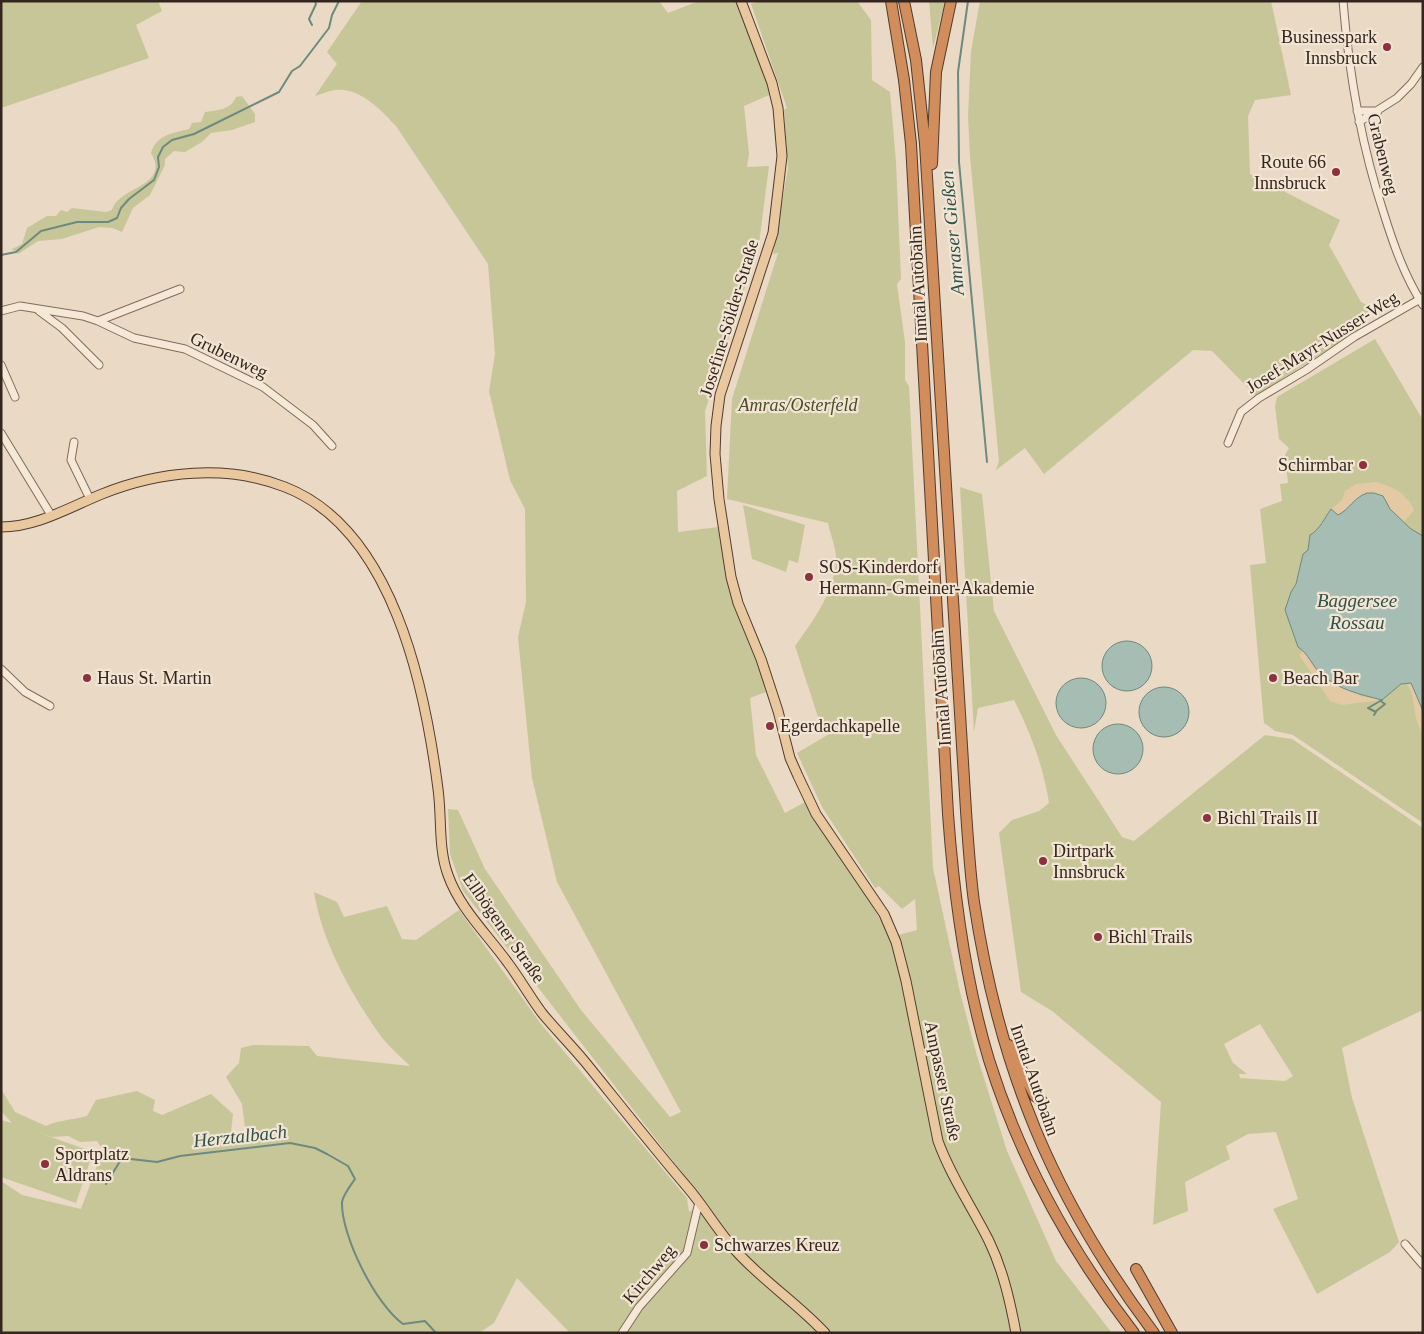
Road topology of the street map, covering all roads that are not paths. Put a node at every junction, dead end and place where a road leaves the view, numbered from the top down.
1 (741, 1) edge
2 (891, 1) edge
3 (904, 1) edge
4 (951, 1) edge
5 (1343, 1) edge
6 (1423, 67) edge
7 (1357, 110) junction
8 (1378, 111) junction
9 (1359, 122) junction
10 (928, 180) junction
11 (180, 289) dead end
12 (1421, 301) edge
13 (36, 309) junction
14 (1, 311) edge
15 (98, 321) junction
16 (1, 365) edge
17 (99, 365) dead end
18 (15, 397) dead end
19 (1, 433) edge
20 (74, 442) dead end
21 (1228, 443) dead end
22 (332, 446) dead end
23 (90, 499) junction
24 (51, 516) junction
25 (1, 527) edge
26 (1, 669) edge
27 (50, 706) dead end
28 (884, 914) joint
29 (1001, 1034) junction
30 (1043, 1102) dead end
31 (699, 1202) junction
32 (1405, 1244) dead end
33 (1423, 1265) edge
34 (1136, 1269) dead end
35 (622, 1333) edge
36 (824, 1333) edge
37 (1016, 1333) edge
38 (1134, 1333) edge
39 (1154, 1333) edge
40 (1172, 1333) edge

1 - 28 main road, Josefine-Sölder-Straße
2 - 38 highway, Inntal Autobahn
3 - 10 highway, Inntal Autobahn
4 - 10 highway
5 - 7 street, Grabenweg
6 - 8 street
7 - 8 street
7 - 9 street, Grabenweg
8 - 9 street
9 - 12 street, Grabenweg
10 - 29 highway, Inntal Autobahn
11 - 15 street
12 - 21 street, Josef-Mayr-Nusser-Weg
13 - 14 street, Grubenweg
13 - 15 street, Grubenweg
13 - 17 street
15 - 22 street, Grubenweg
16 - 18 street
19 - 24 street
20 - 23 street
23 - 24 main road, Ellbögener Straße
23 - 31 main road, Ellbögener Straße
24 - 25 main road, Ellbögener Straße
26 - 27 street
28 - 37 main road, Ampasser Straße
29 - 30 highway
29 - 39 highway, Inntal Autobahn
31 - 35 street, Kirchweg
31 - 36 main road, Ellbögener Straße
32 - 33 street
34 - 40 highway

